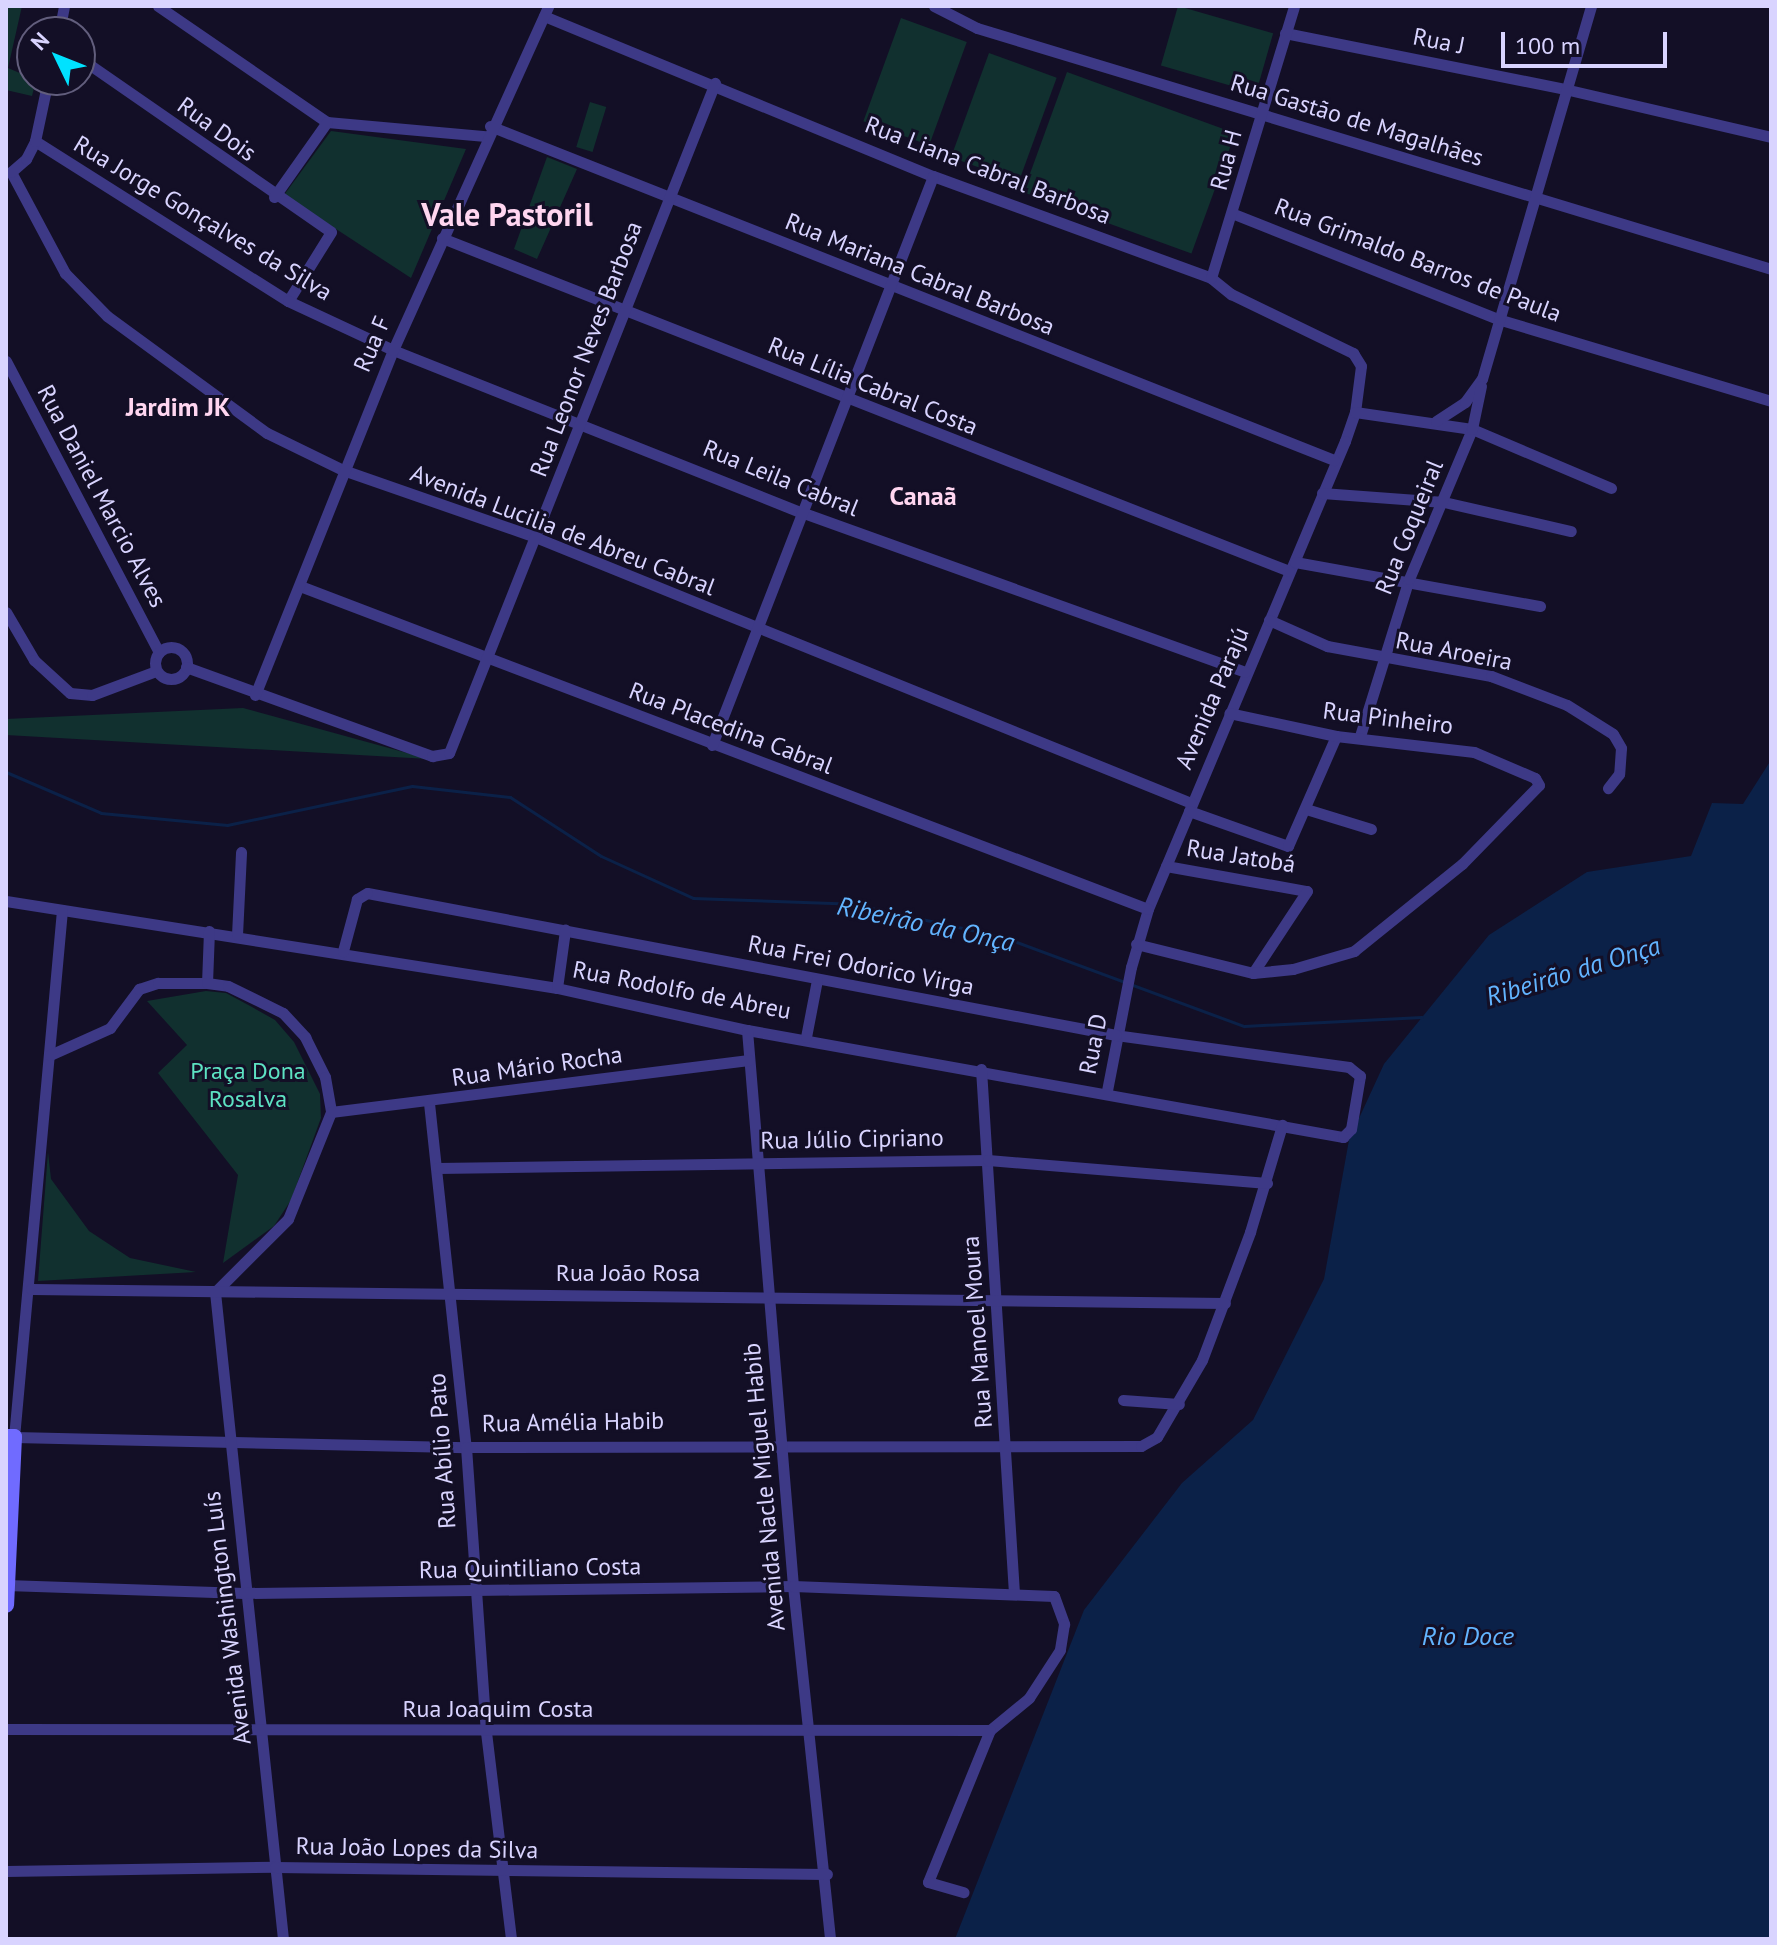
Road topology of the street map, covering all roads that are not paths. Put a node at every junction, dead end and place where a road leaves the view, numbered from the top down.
1 (158, 6) edge
2 (934, 6) edge
3 (1294, 6) edge
4 (1591, 6) edge
5 (546, 11) edge
6 (1285, 33) junction
7 (96, 69) edge
8 (715, 83) junction
9 (1569, 90) junction
10 (45, 96) edge
11 (1261, 114) junction
12 (327, 122) junction
13 (488, 131) junction
14 (1771, 137) edge
15 (35, 141) junction
16 (8, 171) edge
17 (933, 176) junction
18 (274, 197) junction
19 (669, 197) junction
20 (1538, 197) junction
21 (1234, 214) junction
22 (442, 238) junction
23 (1771, 269) edge
24 (1211, 278) junction
25 (891, 287) junction
26 (288, 301) junction
27 (626, 308) junction
28 (1501, 320) junction
29 (393, 350) junction
30 (6, 361) edge
31 (1482, 379) junction
32 (845, 400) junction
33 (1771, 401) edge
34 (1355, 412) junction
35 (583, 421) junction
36 (1436, 421) junction
37 (1472, 429) junction
38 (1334, 460) junction
39 (343, 470) junction
40 (1611, 488) dead end
41 (1322, 493) junction
42 (1444, 502) junction
43 (801, 512) junction
44 (1571, 531) dead end
45 (535, 537) junction
46 (1292, 566) junction
47 (1409, 579) junction
48 (300, 586) junction
49 (1540, 606) dead end
50 (6, 612) edge
51 (1269, 620) junction
52 (758, 630) junction
53 (159, 652) junction
54 (491, 656) junction
55 (1384, 660) junction
56 (186, 667) junction
57 (156, 671) junction
58 (1245, 672) junction
59 (255, 695) junction
60 (1229, 713) junction
61 (1336, 736) junction
62 (1360, 736) junction
63 (712, 745) junction
64 (1608, 788) dead end
65 (1190, 807) junction
66 (1306, 809) junction
67 (1371, 829) dead end
68 (241, 852) dead end
69 (1166, 866) junction
70 (6, 901) edge
71 (1148, 909) junction
72 (62, 910) junction
73 (565, 930) junction
74 (209, 931) junction
75 (237, 935) junction
76 (1136, 944) junction
77 (343, 951) junction
78 (1253, 973) junction
79 (817, 980) junction
80 (207, 983) junction
81 (557, 988) junction
82 (1123, 1005) joint
83 (747, 1030) junction
84 (1116, 1035) junction
85 (806, 1037) junction
86 (50, 1055) junction
87 (749, 1060) junction
88 (981, 1069) junction
89 (1107, 1091) junction
90 (429, 1103) junction
91 (331, 1112) junction
92 (1282, 1125) junction
93 (1347, 1134) joint
94 (988, 1160) junction
95 (759, 1162) junction
96 (437, 1168) junction
97 (1267, 1183) junction
98 (31, 1289) junction
99 (215, 1292) junction
100 (451, 1293) junction
101 (769, 1296) junction
102 (994, 1300) junction
103 (1225, 1303) junction
104 (1123, 1400) dead end
105 (1179, 1404) junction
106 (10, 1437) edge
107 (229, 1440) junction
108 (782, 1444) junction
109 (1007, 1444) junction
110 (466, 1447) junction
111 (7, 1585) edge
112 (793, 1586) junction
113 (473, 1591) junction
114 (244, 1593) junction
115 (1014, 1593) junction
116 (6, 1605) edge
117 (263, 1728) junction
118 (6, 1729) edge
119 (990, 1730) junction
120 (810, 1731) junction
121 (486, 1732) junction
122 (275, 1867) junction
123 (6, 1871) edge
124 (504, 1872) junction
125 (827, 1874) junction
126 (964, 1892) dead end
127 (283, 1939) edge
128 (511, 1939) edge
129 (830, 1939) edge

1 - 12 street
2 - 11 street, Rua Gastão de Magalhães
3 - 6 street, Rua H
4 - 9 street, Rua Coqueiral
5 - 8 street, Rua Liana Cabral Barbosa
5 - 13 street, Rua F
6 - 9 street, Rua J
6 - 11 street, Rua H
7 - 18 street, Rua Dois
8 - 17 street, Rua Liana Cabral Barbosa
8 - 19 street, Rua Leonor Neves Barbosa
9 - 14 street, Rua J
9 - 20 street, Rua Coqueiral
10 - 15 street
11 - 20 street, Rua Gastão de Magalhães
11 - 21 street, Rua H
12 - 13 street, Rua Mariana Cabral Barbosa
12 - 18 street
13 - 19 street, Rua Mariana Cabral Barbosa
13 - 22 street, Rua F
15 - 16 street
15 - 26 street, Rua Jorge Gonçalves da Silva
16 - 39 street, Avenida Lucilia de Abreu Cabral
17 - 24 street, Rua Liana Cabral Barbosa
17 - 25 street
18 - 26 street, Rua Dois
19 - 25 street, Rua Mariana Cabral Barbosa
19 - 27 street, Rua Leonor Neves Barbosa
20 - 23 street, Rua Gastão de Magalhães
20 - 28 street, Rua Coqueiral
21 - 24 street, Rua H
21 - 28 street, Rua Grimaldo Barros de Paula
22 - 27 street, Rua Lília Cabral Costa
22 - 29 street, Rua F
24 - 34 street, Rua Liana Cabral Barbosa
25 - 32 street
25 - 38 street, Rua Mariana Cabral Barbosa
26 - 29 street, Rua Jorge Gonçalves da Silva
27 - 32 street, Rua Lília Cabral Costa
27 - 35 street, Rua Leonor Neves Barbosa
28 - 31 street, Rua Coqueiral
28 - 33 street, Rua Grimaldo Barros de Paula
29 - 35 street, Rua Leila Cabral
29 - 39 street, Rua F
30 - 53 street, Rua Daniel Marcio Alves
31 - 36 street
31 - 37 street, Rua Coqueiral
32 - 43 street
32 - 46 street, Rua Lília Cabral Costa
34 - 36 street
34 - 38 street, Avenida Parajú
35 - 43 street, Rua Leila Cabral
35 - 45 street, Rua Leonor Neves Barbosa
36 - 37 street
37 - 40 street
37 - 42 street, Rua Coqueiral
38 - 41 street, Avenida Parajú
39 - 45 street, Avenida Lucilia de Abreu Cabral
39 - 48 street, Rua F
41 - 42 street
41 - 46 street, Avenida Parajú
42 - 44 street
42 - 47 street, Rua Coqueiral
43 - 52 street
43 - 58 street, Rua Leila Cabral
45 - 52 street, Avenida Lucilia de Abreu Cabral
45 - 54 street, Rua Leonor Neves Barbosa
46 - 47 street, Rua Lília Cabral Costa
46 - 51 street, Avenida Parajú
47 - 49 street, Rua Lília Cabral Costa
47 - 55 street, Rua Coqueiral
48 - 54 street, Rua Placedina Cabral
48 - 59 street, Rua F
50 - 57 street
51 - 55 street, Rua Aroeira
51 - 58 street, Avenida Parajú
52 - 63 street
52 - 65 street, Avenida Lucilia de Abreu Cabral
53 - 56 street
53 - 57 street
54 - 59 street, Rua Leonor Neves Barbosa
54 - 63 street, Rua Placedina Cabral
55 - 62 street, Rua Coqueiral
55 - 64 street, Rua Aroeira
56 - 57 street
56 - 59 street
58 - 60 street, Avenida Parajú
60 - 61 street, Rua Pinheiro
60 - 65 street, Avenida Parajú
61 - 62 street, Rua Pinheiro
61 - 66 street
62 - 78 street, Rua Pinheiro
63 - 71 street, Rua Placedina Cabral
65 - 66 street, Avenida Lucilia de Abreu Cabral
65 - 69 street, Avenida Parajú
66 - 67 street
68 - 75 street
69 - 71 street, Avenida Parajú
69 - 78 street, Rua Jatobá
70 - 72 street, Rua Rodolfo de Abreu
71 - 76 street, Avenida Parajú
72 - 74 street, Rua Rodolfo de Abreu
72 - 86 street
73 - 77 street, Rua Frei Odorico Virga
73 - 79 street, Rua Frei Odorico Virga
73 - 81 street
74 - 75 street, Rua Rodolfo de Abreu
74 - 80 street
75 - 77 street, Rua Rodolfo de Abreu
76 - 78 street
76 - 82 street, Avenida Parajú
77 - 81 street, Rua Rodolfo de Abreu
79 - 84 street, Rua Frei Odorico Virga
79 - 85 street
80 - 86 street
80 - 91 street
81 - 83 street, Rua Rodolfo de Abreu
82 - 84 street, Rua D
83 - 85 street, Rua Rodolfo de Abreu
83 - 87 street, Avenida Nacle Miguel Habib
84 - 89 street, Rua D
84 - 93 street, Rua Frei Odorico Virga
85 - 88 street, Rua Rodolfo de Abreu
86 - 98 street
87 - 90 street, Rua Mário Rocha
87 - 95 street, Avenida Nacle Miguel Habib
88 - 89 street, Rua Rodolfo de Abreu
88 - 94 street, Rua Manoel Moura
89 - 92 street, Rua Rodolfo de Abreu
90 - 91 street, Rua Mário Rocha
90 - 96 street, Rua Abílio Pato
91 - 99 street
92 - 93 street, Rua Rodolfo de Abreu
92 - 97 street
94 - 95 street, Rua Júlio Cipriano
94 - 97 street, Rua Júlio Cipriano
94 - 102 street, Rua Manoel Moura
95 - 96 street, Rua Júlio Cipriano
95 - 101 street, Avenida Nacle Miguel Habib
96 - 100 street, Rua Abílio Pato
97 - 103 street
98 - 99 street, Rua João Rosa
98 - 106 street
99 - 100 street, Rua João Rosa
99 - 107 street, Avenida Washington Luís
100 - 101 street, Rua João Rosa
100 - 110 street, Rua Abílio Pato
101 - 102 street, Rua João Rosa
101 - 108 street, Avenida Nacle Miguel Habib
102 - 103 street, Rua João Rosa
102 - 109 street, Rua Manoel Moura
103 - 105 street
104 - 105 street
105 - 109 street, Rua Amélia Habib
106 - 107 street, Rua Amélia Habib
106 - 111 street
107 - 110 street, Rua Amélia Habib
107 - 114 street, Avenida Washington Luís
108 - 109 street, Rua Amélia Habib
108 - 110 street, Rua Amélia Habib
108 - 112 street, Avenida Nacle Miguel Habib
109 - 115 street, Rua Manoel Moura
110 - 113 street, Rua Abílio Pato
111 - 114 street, Rua Quintiliano Costa
111 - 116 street
112 - 113 street, Rua Quintiliano Costa
112 - 115 street, Rua Quintiliano Costa
112 - 120 street, Avenida Nacle Miguel Habib
113 - 114 street, Rua Quintiliano Costa
113 - 121 street, Rua Abílio Pato
114 - 117 street, Avenida Washington Luís
115 - 119 street, Rua Quintiliano Costa
117 - 118 street, Rua Joaquim Costa
117 - 121 street, Rua Joaquim Costa
117 - 122 street, Avenida Washington Luís
119 - 120 street, Rua Joaquim Costa
119 - 126 street
120 - 121 street, Rua Joaquim Costa
120 - 125 street, Avenida Nacle Miguel Habib
121 - 124 street, Rua Abílio Pato
122 - 123 street, Rua João Lopes da Silva
122 - 124 street, Rua João Lopes da Silva
122 - 127 street, Avenida Washington Luís
124 - 125 street, Rua João Lopes da Silva
124 - 128 street, Rua Abílio Pato
125 - 129 street, Avenida Nacle Miguel Habib

